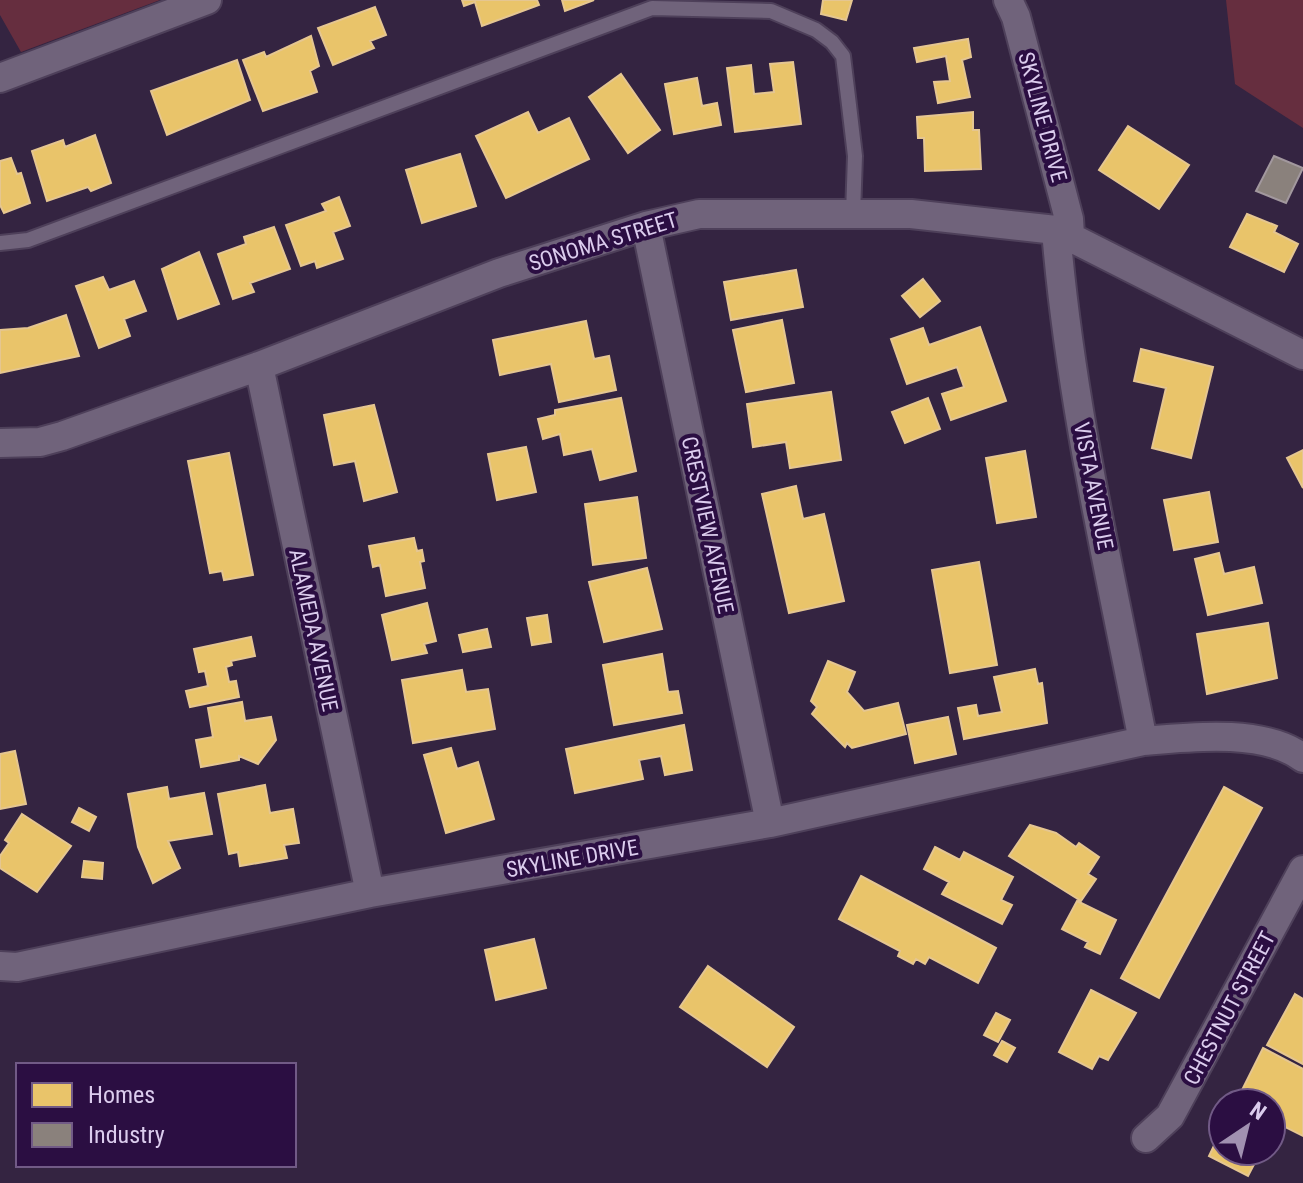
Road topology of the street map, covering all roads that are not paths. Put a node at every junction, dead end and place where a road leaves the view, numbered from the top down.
1 (207, 0) edge
2 (1008, 0) edge
3 (0, 78) edge
4 (853, 214) junction
5 (646, 226) junction
6 (1063, 233) junction
7 (0, 243) edge
8 (1303, 355) edge
9 (259, 366) junction
10 (0, 443) edge
11 (1143, 741) junction
12 (1303, 758) edge
13 (770, 823) junction
14 (1303, 870) edge
15 (370, 893) junction
16 (0, 966) edge
17 (1146, 1138) dead end

1 - 3 street
2 - 6 street, SKYLINE DRIVE
4 - 5 street, SONOMA STREET
4 - 6 street, SONOMA STREET
4 - 7 lane
5 - 9 street, SONOMA STREET
5 - 13 street, CRESTVIEW AVENUE
6 - 8 street, SONOMA STREET
6 - 11 street, VISTA AVENUE
9 - 10 street, SONOMA STREET
9 - 15 street, ALAMEDA AVENUE
11 - 12 street
11 - 13 street, SKYLINE DRIVE
13 - 15 street, SKYLINE DRIVE
14 - 17 street, CHESTNUT STREET
15 - 16 street, SKYLINE DRIVE

